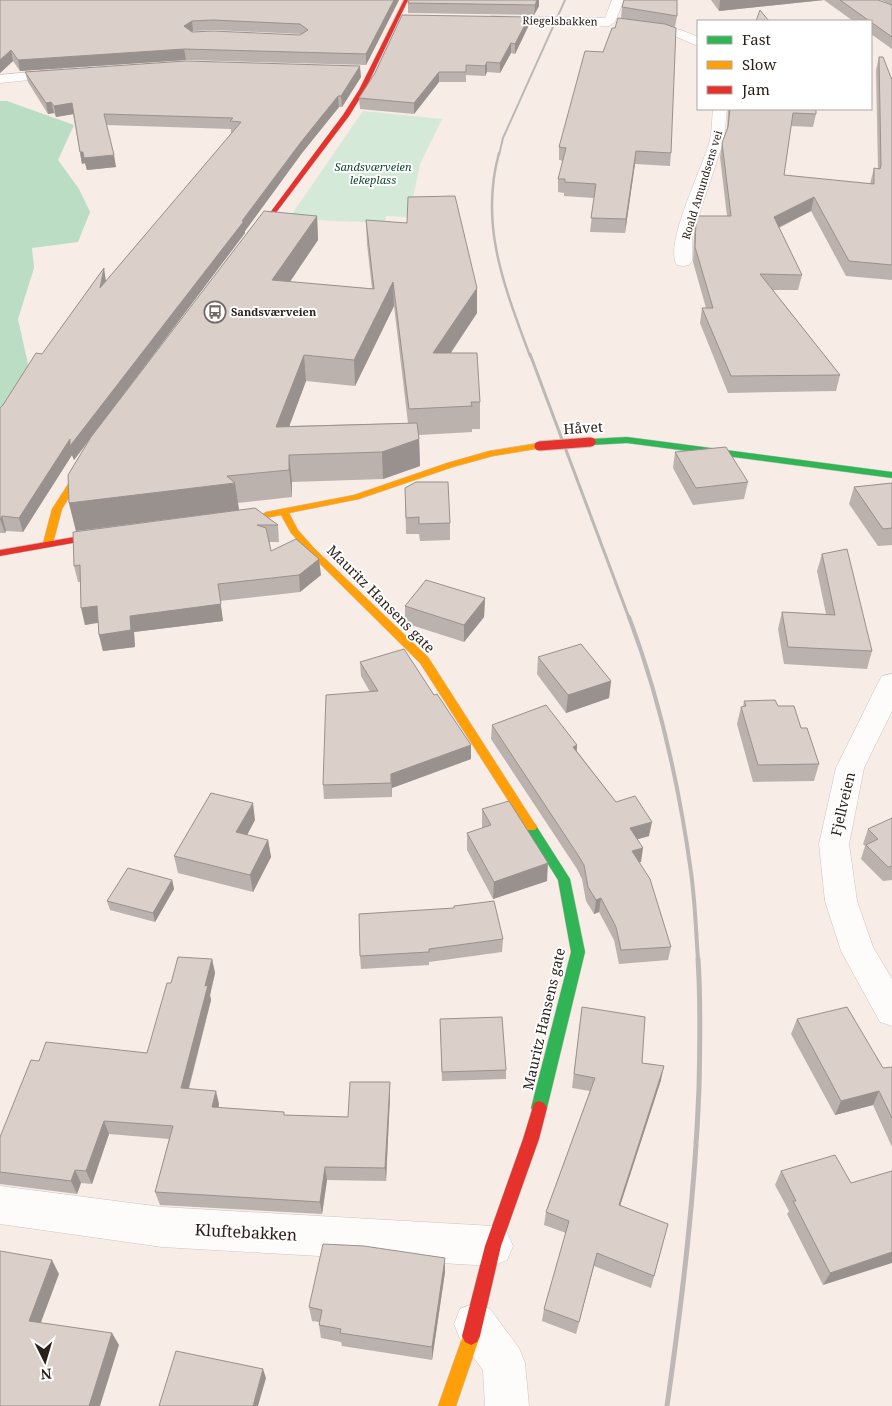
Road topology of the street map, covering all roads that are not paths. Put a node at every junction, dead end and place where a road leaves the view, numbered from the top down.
1 (406, 0) edge
2 (618, 0) edge
3 (397, 19) junction
4 (414, 20) edge
5 (477, 20) edge
6 (609, 22) junction
7 (697, 41) edge
8 (353, 70) edge
9 (372, 71) junction
10 (72, 72) edge
11 (0, 73) edge
12 (20, 76) junction
13 (0, 79) edge
14 (720, 110) edge
15 (241, 254) edge
16 (683, 261) dead end
17 (98, 446) edge
18 (892, 475) edge
19 (284, 512) junction
20 (257, 516) edge
21 (117, 533) edge
22 (48, 543) junction
23 (0, 552) edge
24 (892, 683) edge
25 (892, 1011) edge
26 (0, 1205) edge
27 (493, 1246) junction
28 (475, 1324) junction
29 (447, 1406) edge
30 (507, 1406) edge

1 - 3 street
2 - 6 street, Riegelsbakken
3 - 4 street
3 - 9 street
5 - 6 street, Riegelsbakken
6 - 7 street
8 - 9 street
9 - 15 street
10 - 12 street
11 - 12 street
12 - 13 street
14 - 16 street, Roald Amundsens vei
17 - 22 street
18 - 19 street, Håvet, bridge
19 - 20 street, Håvet
19 - 27 street, Mauritz Hansens gate
21 - 22 street
22 - 23 street
24 - 25 street, Fjellveien
26 - 27 street, Kluftebakken
27 - 28 street, Mauritz Hansens gate
28 - 29 street, Mauritz Hansens gate
28 - 30 street

